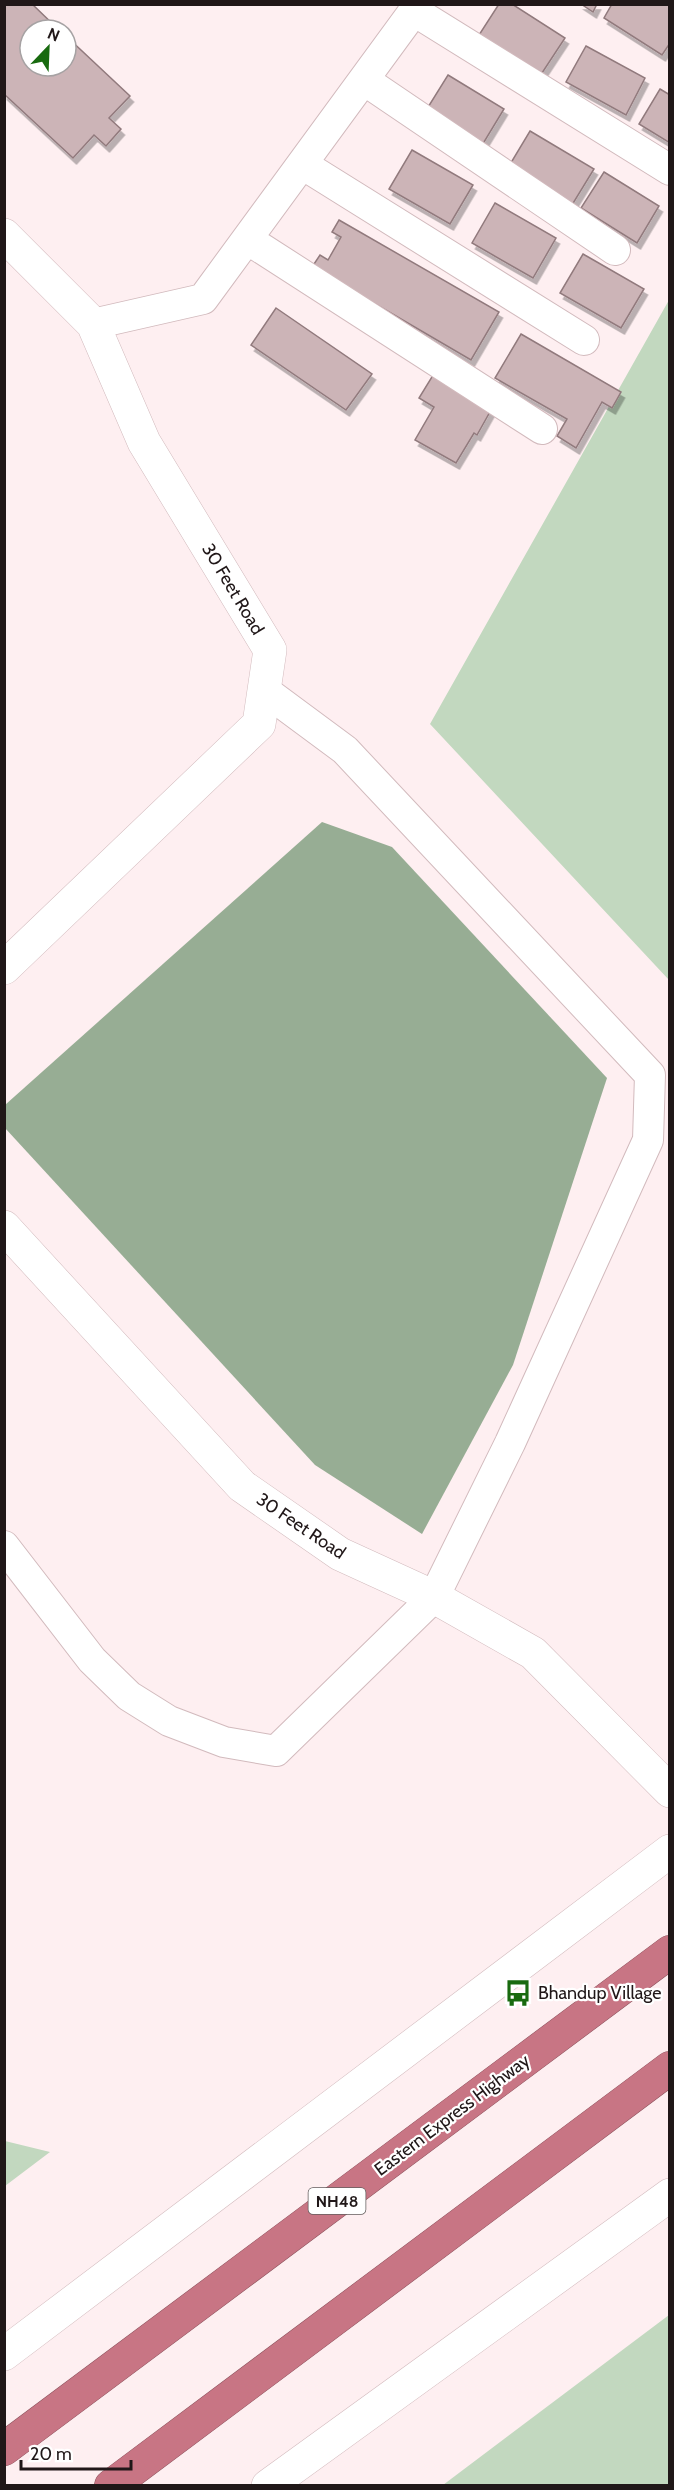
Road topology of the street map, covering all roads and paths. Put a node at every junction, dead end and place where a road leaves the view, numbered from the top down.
1 (417, 8) edge
2 (364, 80) junction
3 (302, 164) junction
4 (669, 170) edge
5 (4, 235) edge
6 (247, 239) junction
7 (615, 250) dead end
8 (93, 324) junction
9 (584, 340) dead end
10 (542, 429) dead end
11 (264, 690) junction
12 (4, 968) edge
13 (4, 1227) edge
14 (4, 1546) edge
15 (434, 1597) junction
16 (669, 1791) edge
17 (669, 1851) edge
18 (669, 1952) edge
19 (669, 2068) edge
20 (669, 2195) edge
21 (4, 2354) edge
22 (4, 2449) edge
23 (111, 2486) edge
24 (268, 2486) edge

1 - 2 street
1 - 4 street
2 - 3 street
2 - 7 street
3 - 6 street
3 - 9 street
5 - 8 street, 30 Feet Road
6 - 8 street
6 - 10 street
8 - 11 street, 30 Feet Road
11 - 12 street, 30 Feet Road
11 - 15 street
13 - 15 street, 30 Feet Road
14 - 15 street
15 - 16 street, 30 Feet Road
17 - 21 street
18 - 22 highway, Eastern Express Highway / NH48
19 - 23 highway
20 - 24 street

